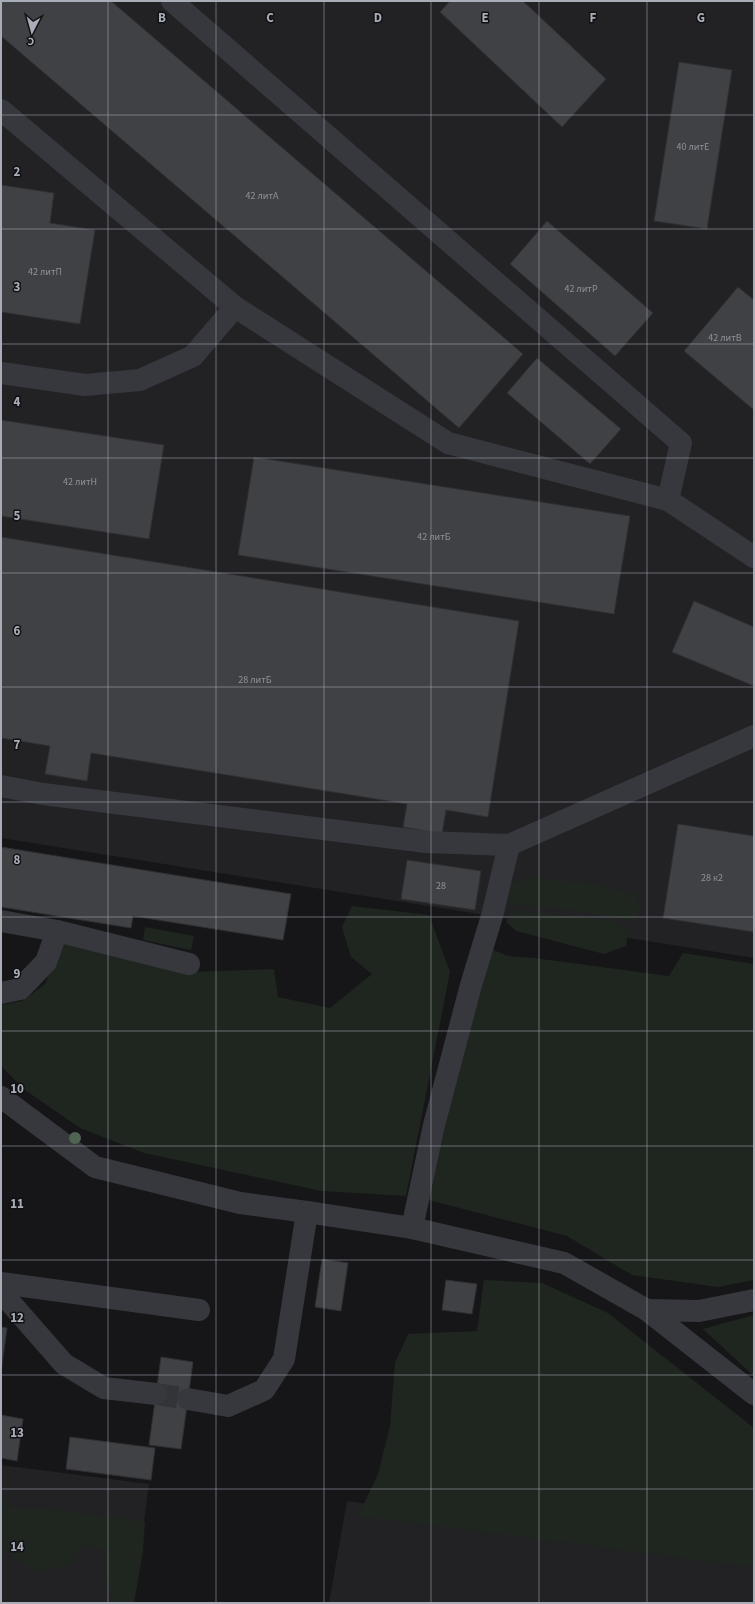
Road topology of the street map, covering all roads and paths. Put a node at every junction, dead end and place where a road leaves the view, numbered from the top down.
1 (172, 1) edge
2 (1, 110) edge
3 (235, 307) junction
4 (1, 373) edge
5 (668, 500) junction
6 (754, 557) edge
7 (754, 736) edge
8 (1, 786) edge
9 (509, 845) junction
10 (1, 921) edge
11 (57, 931) junction
12 (189, 964) dead end
13 (1, 993) edge
14 (1, 1097) edge
15 (307, 1212) junction
16 (412, 1228) junction
17 (1, 1283) edge
18 (1, 1292) edge
19 (754, 1300) edge
20 (199, 1310) dead end
21 (647, 1310) junction
22 (156, 1394) tunnel mouth
23 (754, 1394) edge
24 (188, 1399) tunnel mouth

1 - 5 street
2 - 3 street
3 - 4 street
3 - 5 street
5 - 6 street
7 - 9 street
8 - 9 street
9 - 16 street
10 - 11 street
11 - 12 street
11 - 13 street
14 - 15 street
15 - 16 street
15 - 24 street
16 - 21 street
17 - 20 street
18 - 22 street
19 - 21 street
21 - 23 street

